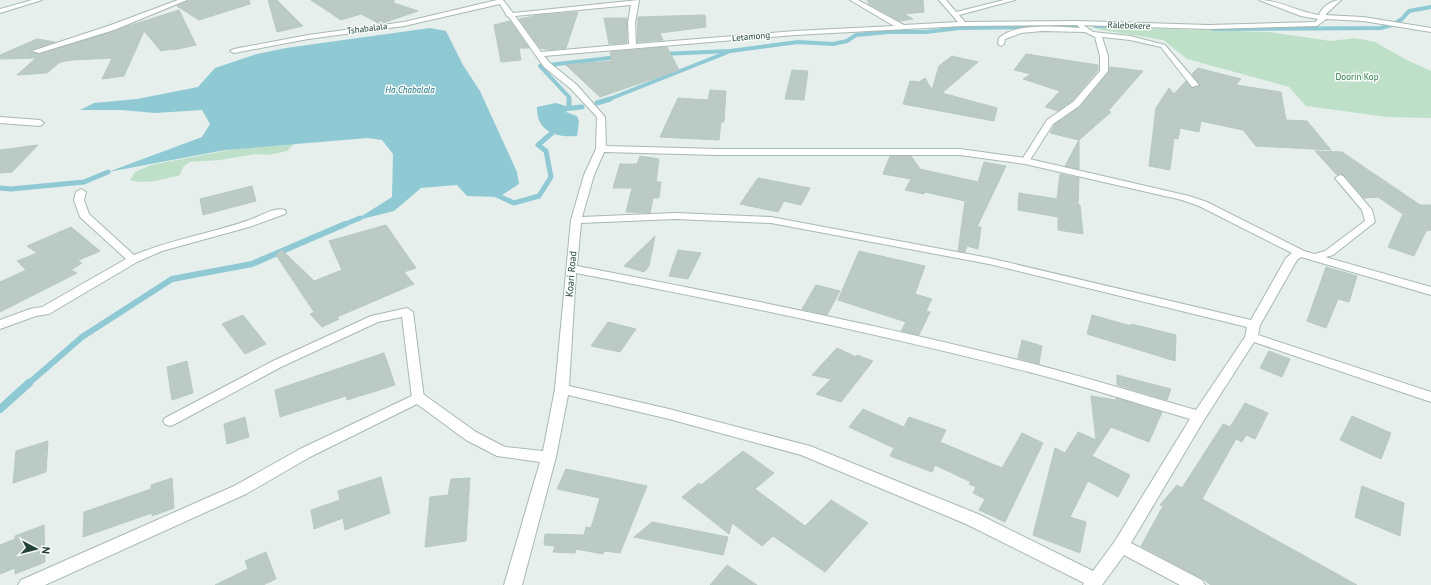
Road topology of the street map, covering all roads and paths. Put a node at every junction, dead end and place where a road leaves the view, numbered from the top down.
1 (39, 0) edge
2 (184, 0) edge
3 (853, 0) edge
4 (942, 0) edge
5 (1012, 0) edge
6 (1262, 0) edge
7 (1338, 0) edge
8 (500, 1) edge
9 (636, 2) edge
10 (0, 11) edge
11 (955, 14) junction
12 (509, 15) junction
13 (1322, 17) junction
14 (1078, 23) junction
15 (963, 24) junction
16 (902, 27) junction
17 (1431, 30) edge
18 (1089, 32) junction
19 (1001, 44) dead end
20 (633, 47) junction
21 (234, 50) dead end
22 (36, 51) dead end
23 (539, 54) junction
24 (1195, 84) dead end
25 (0, 120) edge
26 (40, 124) dead end
27 (601, 149) junction
28 (1025, 161) junction
29 (1340, 178) dead end
30 (80, 192) dead end
31 (281, 212) dead end
32 (576, 220) junction
33 (1300, 253) junction
34 (1315, 257) junction
35 (133, 260) junction
36 (570, 268) junction
37 (1431, 291) edge
38 (0, 325) edge
39 (1253, 331) junction
40 (562, 389) junction
41 (1431, 397) edge
42 (418, 398) junction
43 (1199, 416) junction
44 (170, 421) dead end
45 (549, 457) junction
46 (1121, 546) junction
47 (1093, 582) edge
48 (27, 585) edge
49 (513, 585) edge
50 (1196, 585) edge

1 - 10 street
2 - 22 street
3 - 16 street
4 - 11 street
5 - 11 street
6 - 13 street
7 - 13 street
8 - 12 street, Koari Road
8 - 21 street, Tshabalala
9 - 12 street
9 - 20 street
11 - 15 street
12 - 23 street, Koari Road
13 - 14 street, Ralebekere
13 - 17 street
14 - 15 street, Ralebekere
14 - 18 lane
15 - 16 street, Letamong
16 - 20 street, Letamong
18 - 19 lane
18 - 24 lane
18 - 28 lane
20 - 23 street, Letamong
23 - 27 street, Koari Road
25 - 26 street
27 - 28 street
27 - 32 street, Koari Road
28 - 33 street
29 - 34 lane
30 - 35 street
31 - 35 street
32 - 36 street, Koari Road
32 - 39 street
33 - 34 street
33 - 39 street
34 - 37 street
35 - 38 street
36 - 40 street, Koari Road
36 - 43 street
39 - 41 street
39 - 43 street
40 - 45 street, Koari Road
40 - 47 street
42 - 44 lane
42 - 45 street
42 - 48 street
43 - 46 street
45 - 49 street, Koari Road
46 - 47 street
46 - 50 street

